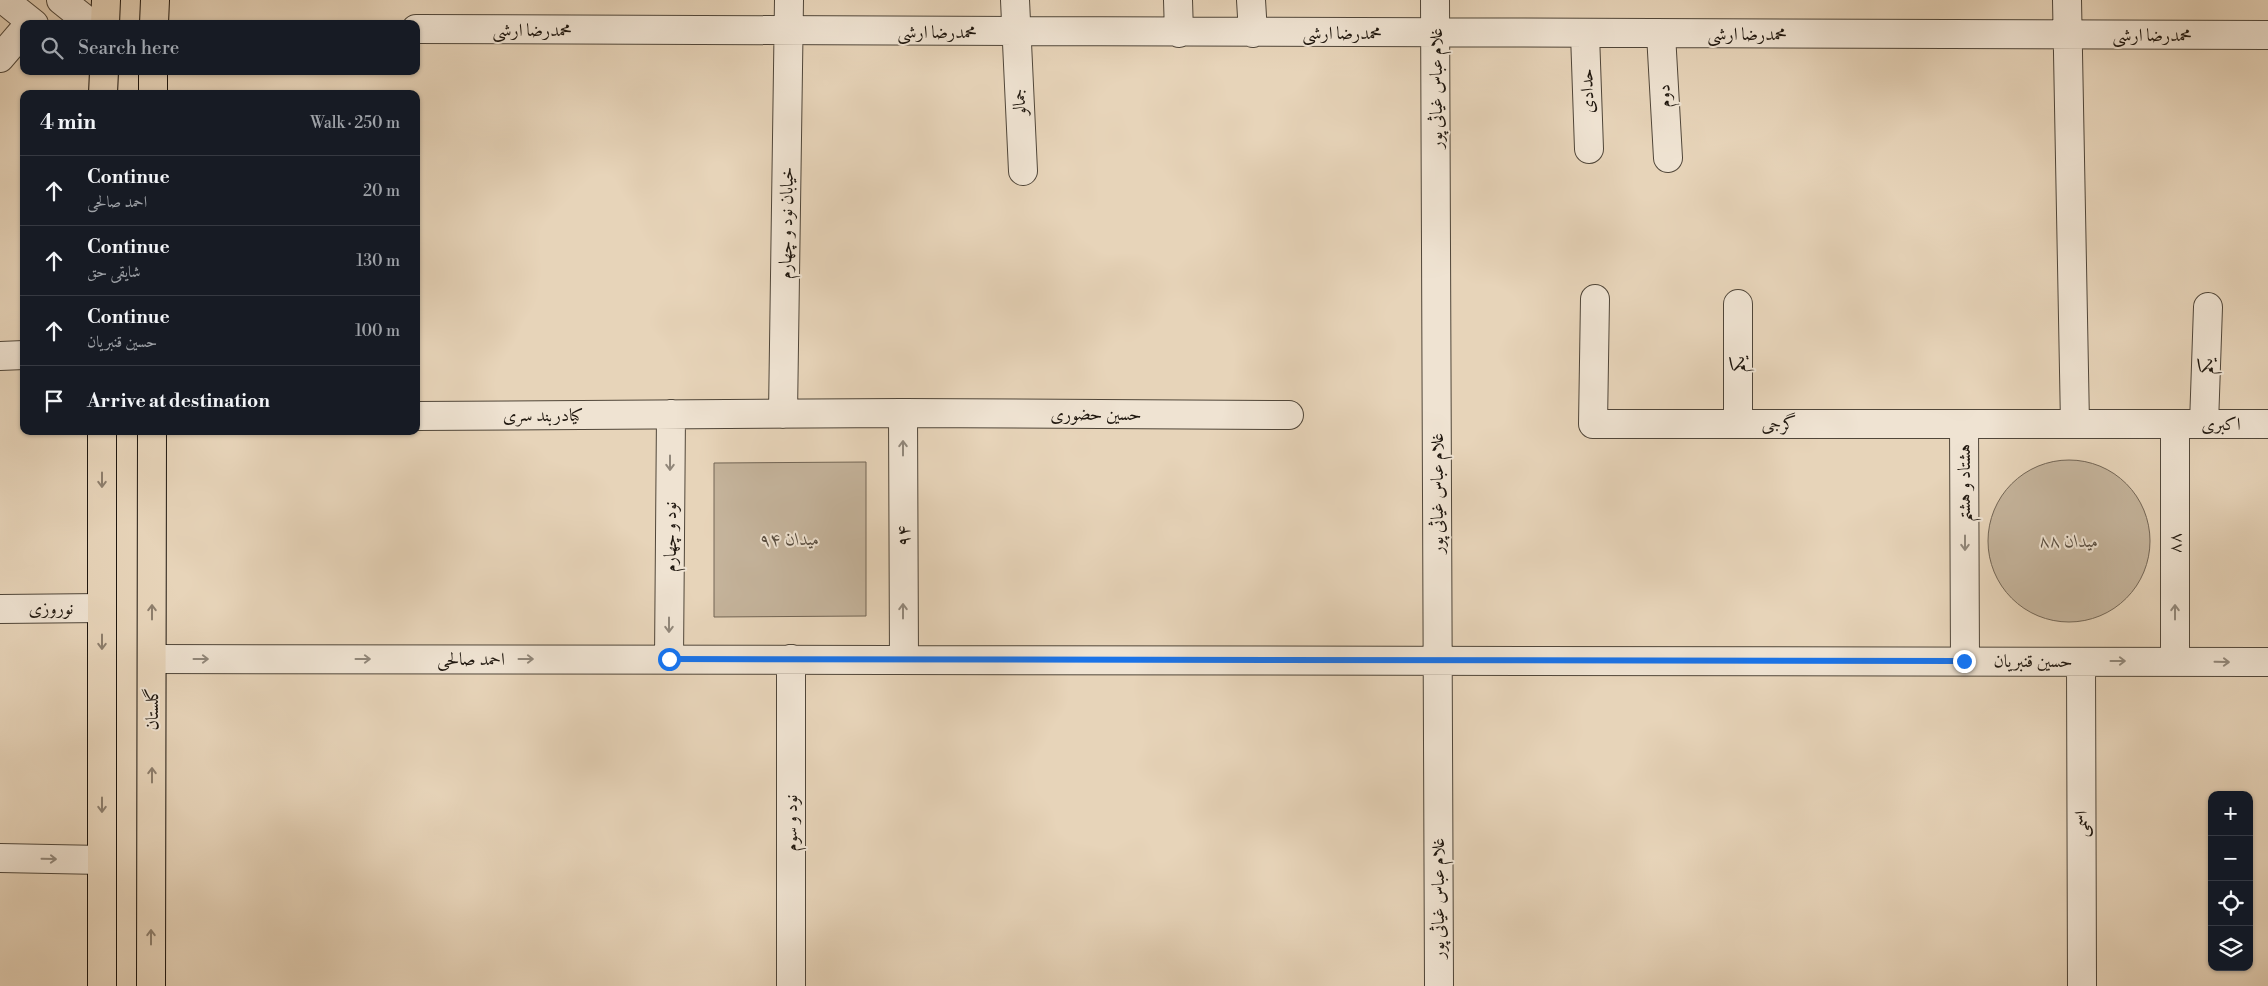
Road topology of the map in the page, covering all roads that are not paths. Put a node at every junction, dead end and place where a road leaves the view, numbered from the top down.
1 (4, 0) edge
2 (61, 0) edge
3 (106, 0) edge
4 (155, 0) edge
5 (789, 0) edge
6 (1016, 0) edge
7 (1178, 0) edge
8 (1251, 0) edge
9 (1436, 0) edge
10 (2067, 0) edge
11 (24, 20) edge
12 (86, 20) edge
13 (105, 20) edge
14 (154, 20) edge
15 (420, 29) edge
16 (788, 32) junction
17 (1016, 32) junction
18 (1179, 33) junction
19 (1253, 33) junction
20 (1436, 33) junction
21 (1584, 34) junction
22 (1661, 34) junction
23 (20, 35) edge
24 (2066, 35) junction
25 (2268, 36) edge
26 (0, 58) edge
27 (153, 75) edge
28 (153, 90) edge
29 (1589, 149) dead end
30 (1668, 158) dead end
31 (1023, 171) dead end
32 (1595, 298) dead end
33 (1738, 304) dead end
34 (2208, 308) dead end
35 (0, 356) edge
36 (20, 356) edge
37 (902, 413) junction
38 (671, 414) junction
39 (783, 414) junction
40 (1289, 415) dead end
41 (420, 416) edge
42 (1738, 424) junction
43 (1964, 424) junction
44 (2074, 424) junction
45 (2175, 424) junction
46 (2204, 424) junction
47 (2268, 424) edge
48 (102, 435) edge
49 (152, 435) edge
50 (102, 608) junction
51 (0, 609) edge
52 (152, 659) junction
53 (669, 659) junction
54 (791, 659) junction
55 (904, 660) junction
56 (1437, 660) junction
57 (1964, 661) junction
58 (2175, 661) junction
59 (2081, 662) junction
60 (2268, 662) edge
61 (0, 858) edge
62 (102, 860) junction
63 (102, 986) edge
64 (151, 986) edge
65 (791, 986) edge
66 (1438, 986) edge
67 (2082, 986) edge

1 - 11 street
2 - 12 street
3 - 13 main road
4 - 14 main road
5 - 16 street, خیابان نود و چهارم
6 - 17 street, جمالو
7 - 18 street
8 - 19 street
9 - 20 street, غلام عباس غیاثی ‌پور
10 - 24 street
15 - 16 street, محمدرضا ارشی
16 - 17 street, محمدرضا ارشی
16 - 39 street, خیابان نود و چهارم
17 - 18 street, محمدرضا ارشی
17 - 31 street, جمالو
18 - 19 street, محمدرضا ارشی
19 - 20 street, محمدرضا ارشی
20 - 21 street, محمدرضا ارشی
20 - 56 street, غلام عباس غیاثی ‌پور
21 - 22 street, محمدرضا ارشی
21 - 29 street, حدادی
22 - 24 street, محمدرضا ارشی
22 - 30 street, دوم
23 - 26 street
24 - 25 street, محمدرضا ارشی
24 - 44 street
27 - 28 main road
32 - 42 street, گرجی
33 - 42 street, یکم
34 - 46 street, یکم
35 - 36 street
37 - 39 street, حسین حضوری
37 - 40 street, حسین حضوری
55 -> 37 street, ۹۴
38 - 39 street, کیادربند سری
38 - 41 street, کیادربند سری
38 -> 53 street, نود و چهارم
42 - 43 street, گرجی
43 - 44 street, هشتاد و هشتم
43 -> 57 street, هشتاد و هشتم
44 - 45 street, هشتاد و هشتم
45 - 46 street, اکبری
58 -> 45 street, ۸۸
46 - 47 street, اکبری
48 -> 50 main road
52 -> 49 main road, گلستان
50 - 51 street, نوروزی
50 -> 62 main road
52 -> 53 street, احمد صالحی
64 -> 52 main road, گلستان
53 - 54 street, احمد صالحی
54 - 55 street, احمد صالحی
54 - 65 street, نود و سوم
55 - 56 street, حسین قنبریان
56 - 57 street, حسین قنبریان
56 - 66 street, غلام عباس غیاثی ‌پور
57 - 59 street, حسین قنبریان
59 -> 58 street, حسین قنبریان
58 -> 60 street, حسین قنبریان
59 - 67 street, اسمی
61 -> 62 street
62 - 63 main road

